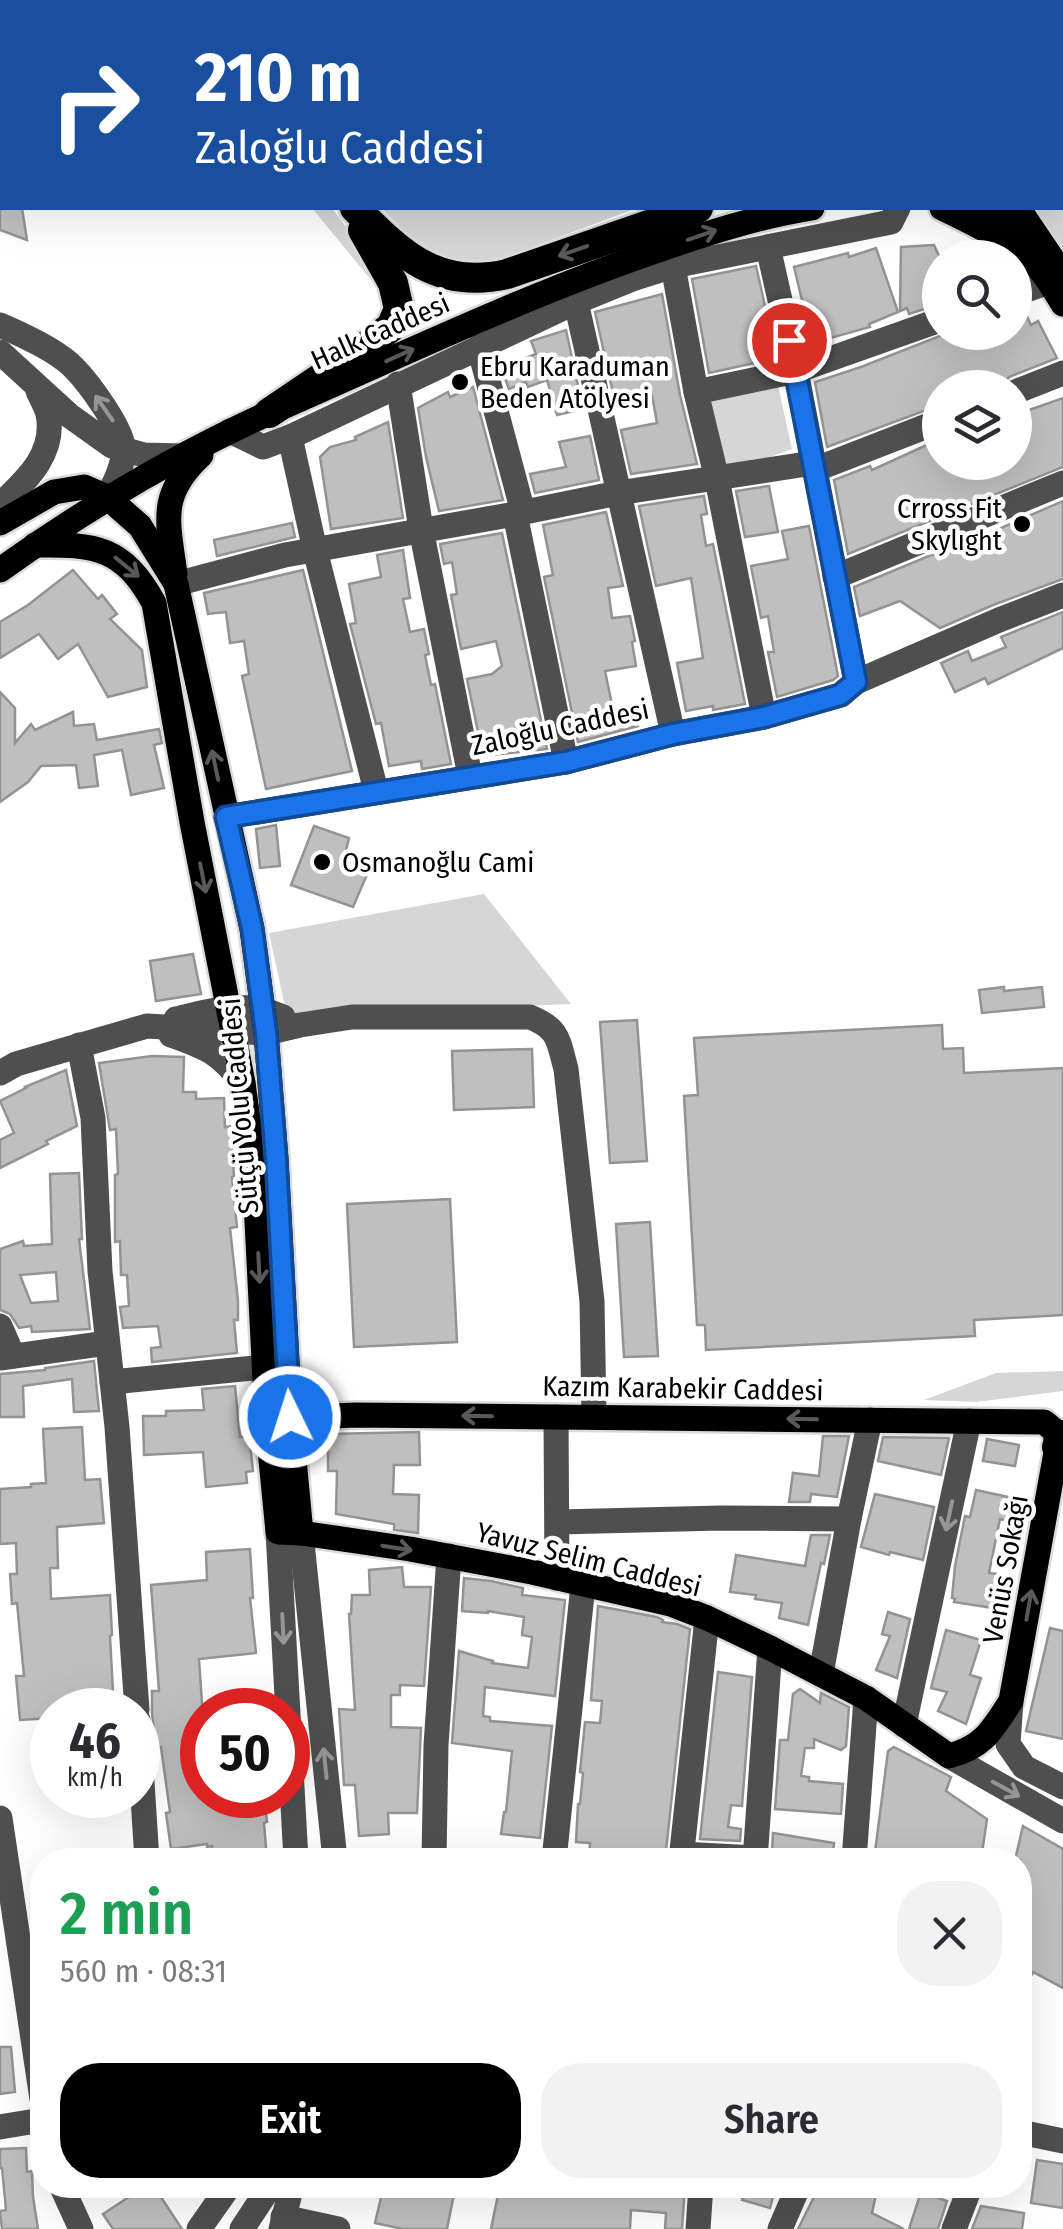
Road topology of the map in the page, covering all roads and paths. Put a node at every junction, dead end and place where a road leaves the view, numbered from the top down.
1 (353, 210) edge
2 (354, 210) edge
3 (692, 210) edge
4 (800, 210) edge
5 (897, 210) edge
6 (946, 210) edge
7 (981, 210) edge
8 (1017, 210) edge
9 (1000, 240) edge
10 (1014, 240) edge
11 (768, 247) junction
12 (1032, 260) edge
13 (673, 266) junction
14 (1056, 280) edge
15 (1032, 288) edge
16 (576, 302) junction
17 (1063, 304) edge
18 (0, 325) edge
19 (922, 326) edge
20 (479, 347) junction
21 (0, 352) edge
22 (796, 372) junction
23 (1063, 373) edge
24 (398, 384) junction
25 (1032, 385) edge
26 (36, 386) junction
27 (696, 392) junction
28 (268, 413) junction
29 (922, 428) edge
30 (228, 432) junction
31 (290, 437) junction
32 (124, 450) junction
33 (182, 456) junction
34 (814, 467) junction
35 (717, 479) junction
36 (1063, 483) edge
37 (618, 493) junction
38 (107, 497) junction
39 (0, 505) edge
40 (519, 513) junction
41 (0, 523) edge
42 (421, 529) junction
43 (35, 545) junction
44 (315, 550) junction
45 (0, 570) edge
46 (835, 577) junction
47 (176, 584) junction
48 (1063, 595) edge
49 (856, 682) junction
50 (764, 717) junction
51 (673, 734) junction
52 (566, 762) junction
53 (470, 776) junction
54 (376, 791) junction
55 (226, 817) junction
56 (192, 822) junction
57 (230, 1018) junction
58 (264, 1021) junction
59 (147, 1026) junction
60 (80, 1044) junction
61 (0, 1073) edge
62 (243, 1083) junction
63 (0, 1326) edge
64 (106, 1343) junction
65 (6, 1357) edge
66 (264, 1367) junction
67 (112, 1382) junction
68 (556, 1417) junction
69 (594, 1417) junction
70 (279, 1418) junction
71 (870, 1420) junction
72 (970, 1421) junction
73 (1060, 1441) edge
74 (848, 1519) junction
75 (558, 1522) junction
76 (289, 1532) junction
77 (448, 1556) junction
78 (570, 1581) junction
79 (707, 1618) junction
80 (770, 1648) junction
81 (821, 1674) junction
82 (136, 1688) edge
83 (866, 1698) junction
84 (1012, 1702) junction
85 (904, 1725) junction
86 (949, 1756) junction
87 (1063, 1786) edge
88 (0, 1818) edge
89 (144, 1818) edge
90 (1063, 1821) edge
91 (146, 1848) edge
92 (296, 1848) edge
93 (333, 1848) edge
94 (434, 1848) edge
95 (555, 1848) edge
96 (682, 1848) edge
97 (755, 1848) edge
98 (855, 1848) edge
99 (4, 1860) edge
100 (30, 2024) edge
101 (30, 2122) edge
102 (0, 2128) edge
103 (1032, 2135) edge
104 (1063, 2141) edge
105 (67, 2198) edge
106 (221, 2198) edge
107 (262, 2198) edge
108 (289, 2198) edge
109 (700, 2198) edge
110 (793, 2198) edge
111 (967, 2198) edge
112 (282, 2223) edge
113 (80, 2229) edge
114 (200, 2229) edge
115 (242, 2229) edge
116 (338, 2229) edge
117 (698, 2229) edge
118 (780, 2229) edge
119 (954, 2229) edge

1 - 28 highway
3 -> 2 highway
28 -> 4 main road, Halk Caddesi
5 - 11 street
6 - 9 main road
7 - 10 highway
8 - 14 highway
11 - 13 street
11 - 22 street
12 - 14 main road
13 - 16 street
13 - 27 street
14 - 15 street
14 - 17 main road
16 - 20 street
16 - 37 street
32 -> 18 street
19 - 22 street
20 - 24 street
20 - 40 street
21 - 26 street
22 - 27 street
22 - 34 street
23 - 25 street
24 - 31 street
24 - 42 street
26 - 32 street
26 - 39 street
27 - 35 street
28 - 30 main road, Halk Caddesi
29 - 34 street
30 - 31 street
30 - 33 main road, Halk Caddesi
30 - 47 main road
31 - 44 street
32 - 33 street
32 - 38 street
33 - 38 main road, Halk Caddesi
34 - 35 street
34 - 46 street
35 - 37 street
35 - 50 street
36 - 46 street
37 - 40 street
37 - 51 street
38 - 41 main road
38 - 43 main road, Halk Caddesi
38 - 47 main road, Sütçü Yolu Caddesi
40 - 42 street
40 - 52 street
42 - 44 street
42 - 53 street
43 - 45 main road, Halk Caddesi
43 -> 56 main road, Sütçü Yolu Caddesi
44 - 47 street
44 - 54 street
46 - 49 street
55 -> 47 main road, Sütçü Yolu Caddesi
48 - 49 street, Zaloğlu Caddesi
49 - 50 street, Zaloğlu Caddesi
50 - 51 street, Zaloğlu Caddesi
51 - 52 street, Zaloğlu Caddesi
52 - 53 street, Zaloğlu Caddesi
53 - 54 street, Zaloğlu Caddesi
54 - 55 street, Zaloğlu Caddesi
55 - 56 main road
55 - 58 main road, Sütçü Yolu Caddesi
56 -> 57 main road, Sütçü Yolu Caddesi
57 - 58 street
57 - 59 street
57 - 62 main road, Sütçü Yolu Caddesi
58 - 69 street
58 - 70 main road, Sütçü Yolu Caddesi
59 - 60 street
59 - 62 street
60 - 61 street
60 - 64 street
62 -> 66 main road, Sütçü Yolu Caddesi
63 - 65 street
64 - 65 street
64 - 67 street
66 - 67 street
66 - 70 main road, Sütçü Yolu Caddesi
67 - 82 street
68 - 69 main road, Kazım Karabekir Caddesi
68 -> 70 main road, Kazım Karabekir Caddesi
68 - 75 street
71 -> 69 main road, Kazım Karabekir Caddesi
70 - 76 main road, Sütçü Yolu Caddesi
71 - 72 main road, Kazım Karabekir Caddesi
71 - 74 street
72 - 73 main road, Kazım Karabekir Caddesi
72 -> 85 street
84 -> 73 main road, Venüs Sokağı
74 - 75 street
74 - 81 street
75 - 78 street
76 -> 77 main road, Yavuz Selim Caddesi
76 -> 92 street, Sütçü Yolu Caddesi
93 -> 76 street, Sütçü Yolu Caddesi
77 - 78 main road, Yavuz Selim Caddesi
77 - 94 street
78 - 79 main road, Yavuz Selim Caddesi
78 - 95 street
79 - 80 main road, Yavuz Selim Caddesi
79 - 96 street
80 - 81 main road, Yavuz Selim Caddesi
80 - 97 street
81 - 83 main road, Yavuz Selim Caddesi
83 - 85 main road, Yavuz Selim Caddesi
83 - 98 street
84 - 86 main road
84 - 87 street
85 - 86 main road, Yavuz Selim Caddesi
86 -> 90 street, Yavuz Selim Caddesi
88 - 99 street
89 - 91 street
99 - 100 street
101 - 102 street
103 - 104 street
105 - 113 street
106 - 114 street
107 - 115 street
108 - 112 street
109 - 117 street
110 - 118 street
111 - 119 street
112 - 116 street

